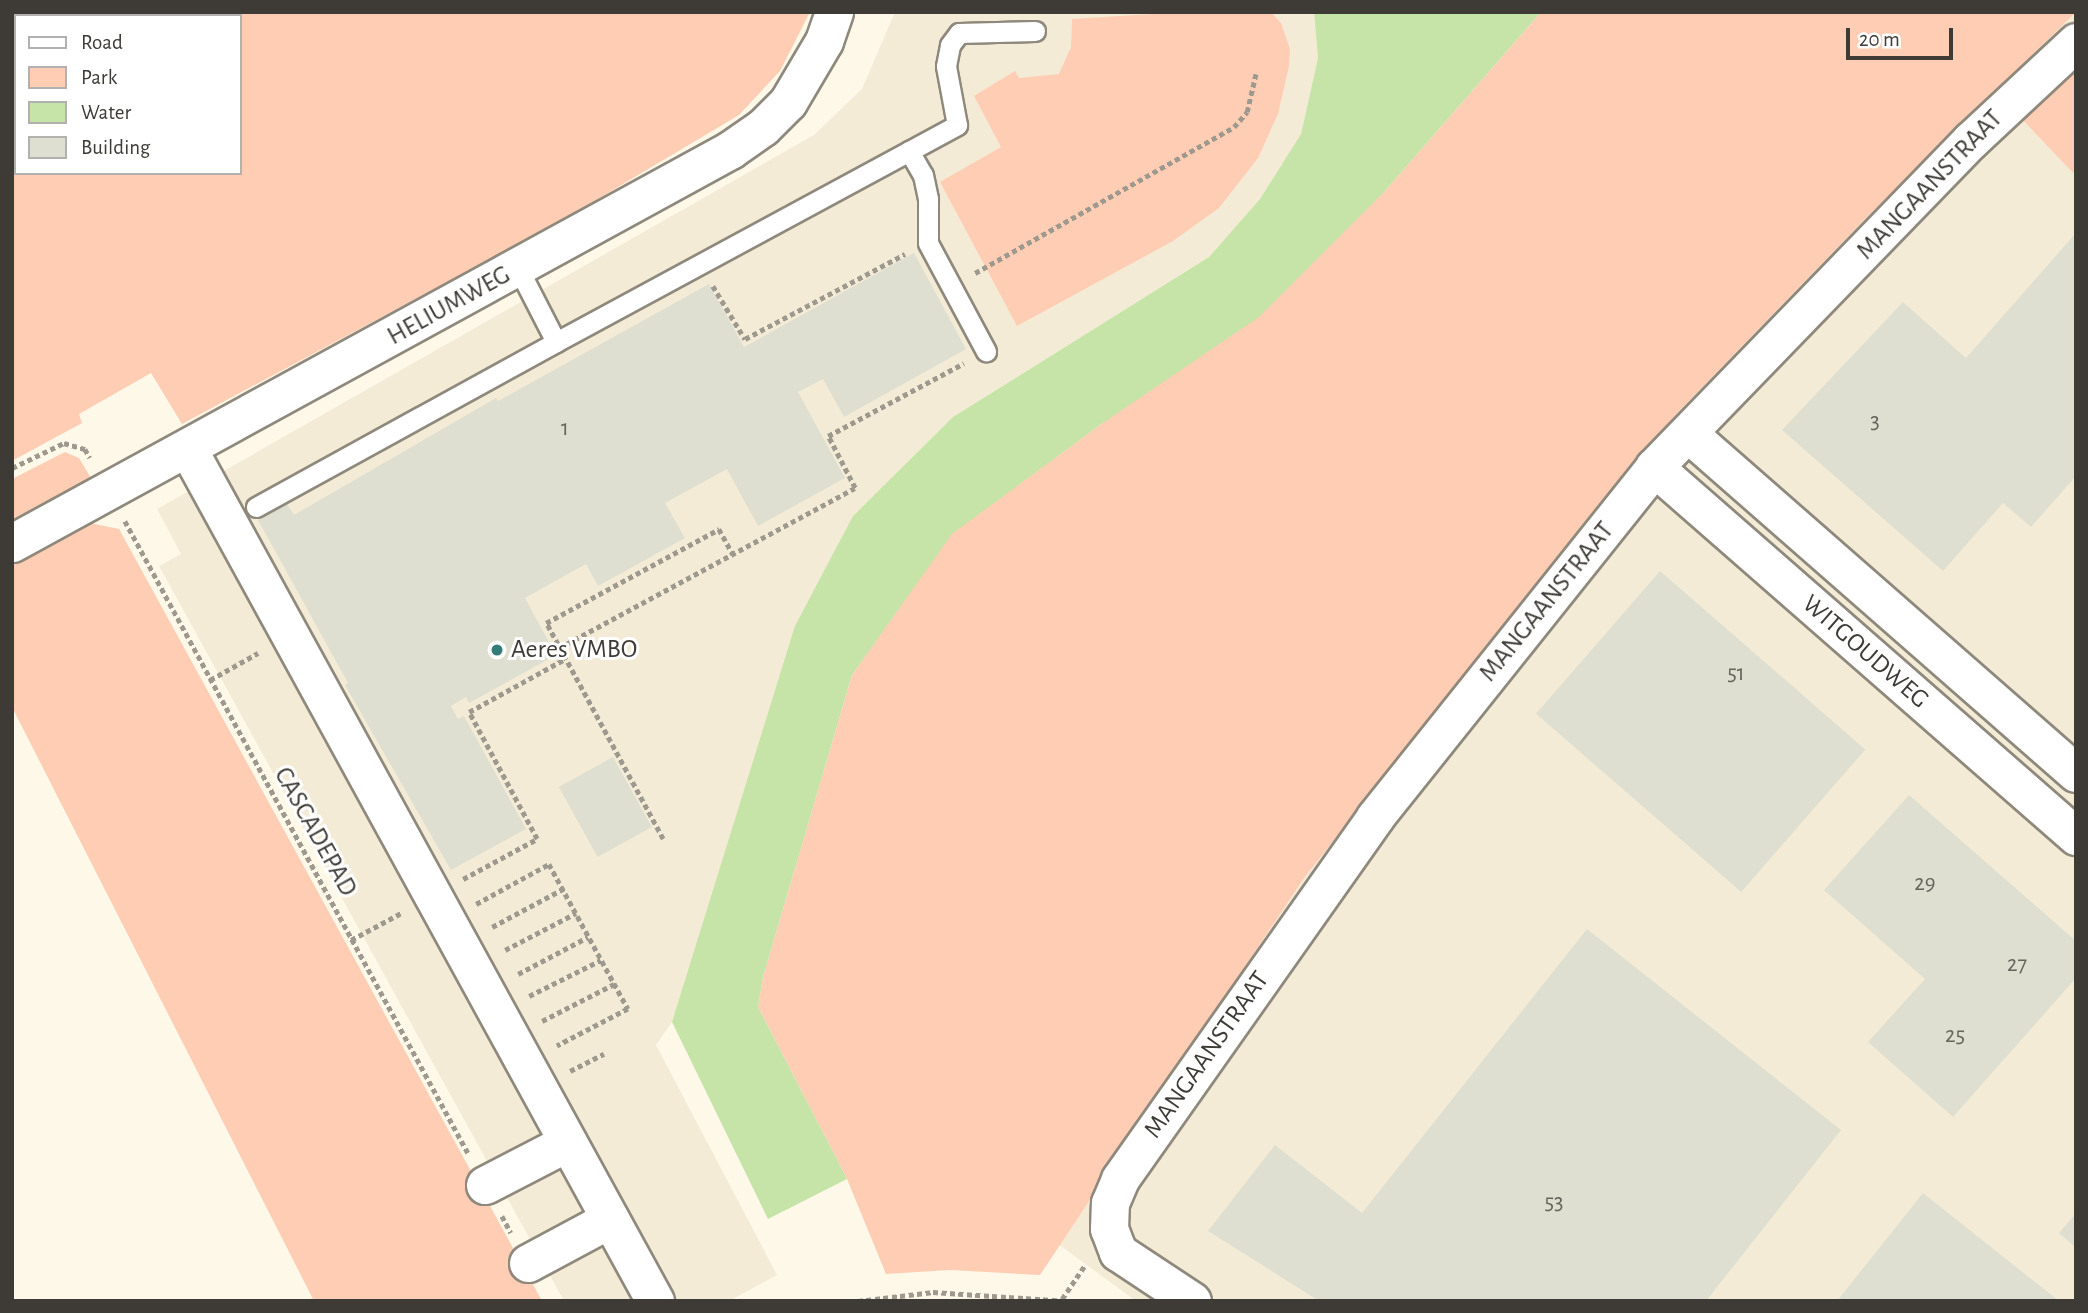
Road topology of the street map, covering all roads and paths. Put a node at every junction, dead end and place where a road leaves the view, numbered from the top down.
1 (834, 12) edge
2 (1035, 31) dead end
3 (2076, 42) edge
4 (1256, 74) dead end
5 (909, 151) junction
6 (928, 243) junction
7 (701, 264) junction
8 (517, 268) junction
9 (951, 286) junction
10 (556, 342) junction
11 (986, 351) joint
12 (1690, 435) junction
13 (188, 449) junction
14 (1654, 467) junction
15 (12, 468) edge
16 (109, 491) junction
17 (256, 507) dead end
18 (12, 544) edge
19 (733, 554) junction
20 (559, 648) junction
21 (565, 659) junction
22 (2076, 773) edge
23 (2076, 836) edge
24 (663, 839) dead end
25 (563, 889) junction
26 (439, 908) junction
27 (576, 913) junction
28 (492, 927) dead end
29 (588, 937) junction
30 (351, 940) junction
31 (504, 951) dead end
32 (601, 960) junction
33 (517, 975) dead end
34 (614, 984) junction
35 (528, 997) dead end
36 (538, 1023) dead end
37 (547, 1052) dead end
38 (568, 1142) junction
39 (485, 1185) junction
40 (610, 1219) junction
41 (528, 1263) joint
42 (648, 1299) edge
43 (858, 1301) edge
44 (1068, 1301) edge
45 (1192, 1301) edge

1 - 8 street, HELIUMWEG
2 - 5 lane
3 - 12 street, MANGAANSTRAAT
4 - 9 path
5 - 6 lane
5 - 7 lane
6 - 7 path
6 - 9 lane
7 - 10 lane
8 - 10 lane
8 - 13 street, HELIUMWEG
9 - 11 lane
10 - 17 lane
11 - 19 path
12 - 14 street, MANGAANSTRAAT
12 - 22 street, WITGOUDWEG
13 - 16 street, HELIUMWEG
13 - 26 street
14 - 23 street, WITGOUDWEG
14 - 45 street, MANGAANSTRAAT
15 - 16 path, CASCADEPAD
16 - 18 street, HELIUMWEG
16 - 30 path, CASCADEPAD
19 - 20 path
19 - 20 path
20 - 21 path
21 - 24 path
21 - 26 path
25 - 26 path
25 - 27 path
25 - 28 path
26 - 30 path
26 - 38 street
27 - 29 path
27 - 31 path
29 - 32 path
29 - 33 path
30 - 39 path, CASCADEPAD
32 - 34 path
32 - 35 path
34 - 36 path
34 - 37 path
38 - 39 street
38 - 40 street
39 - 41 path, CASCADEPAD
40 - 41 street
40 - 42 street
43 - 44 path

